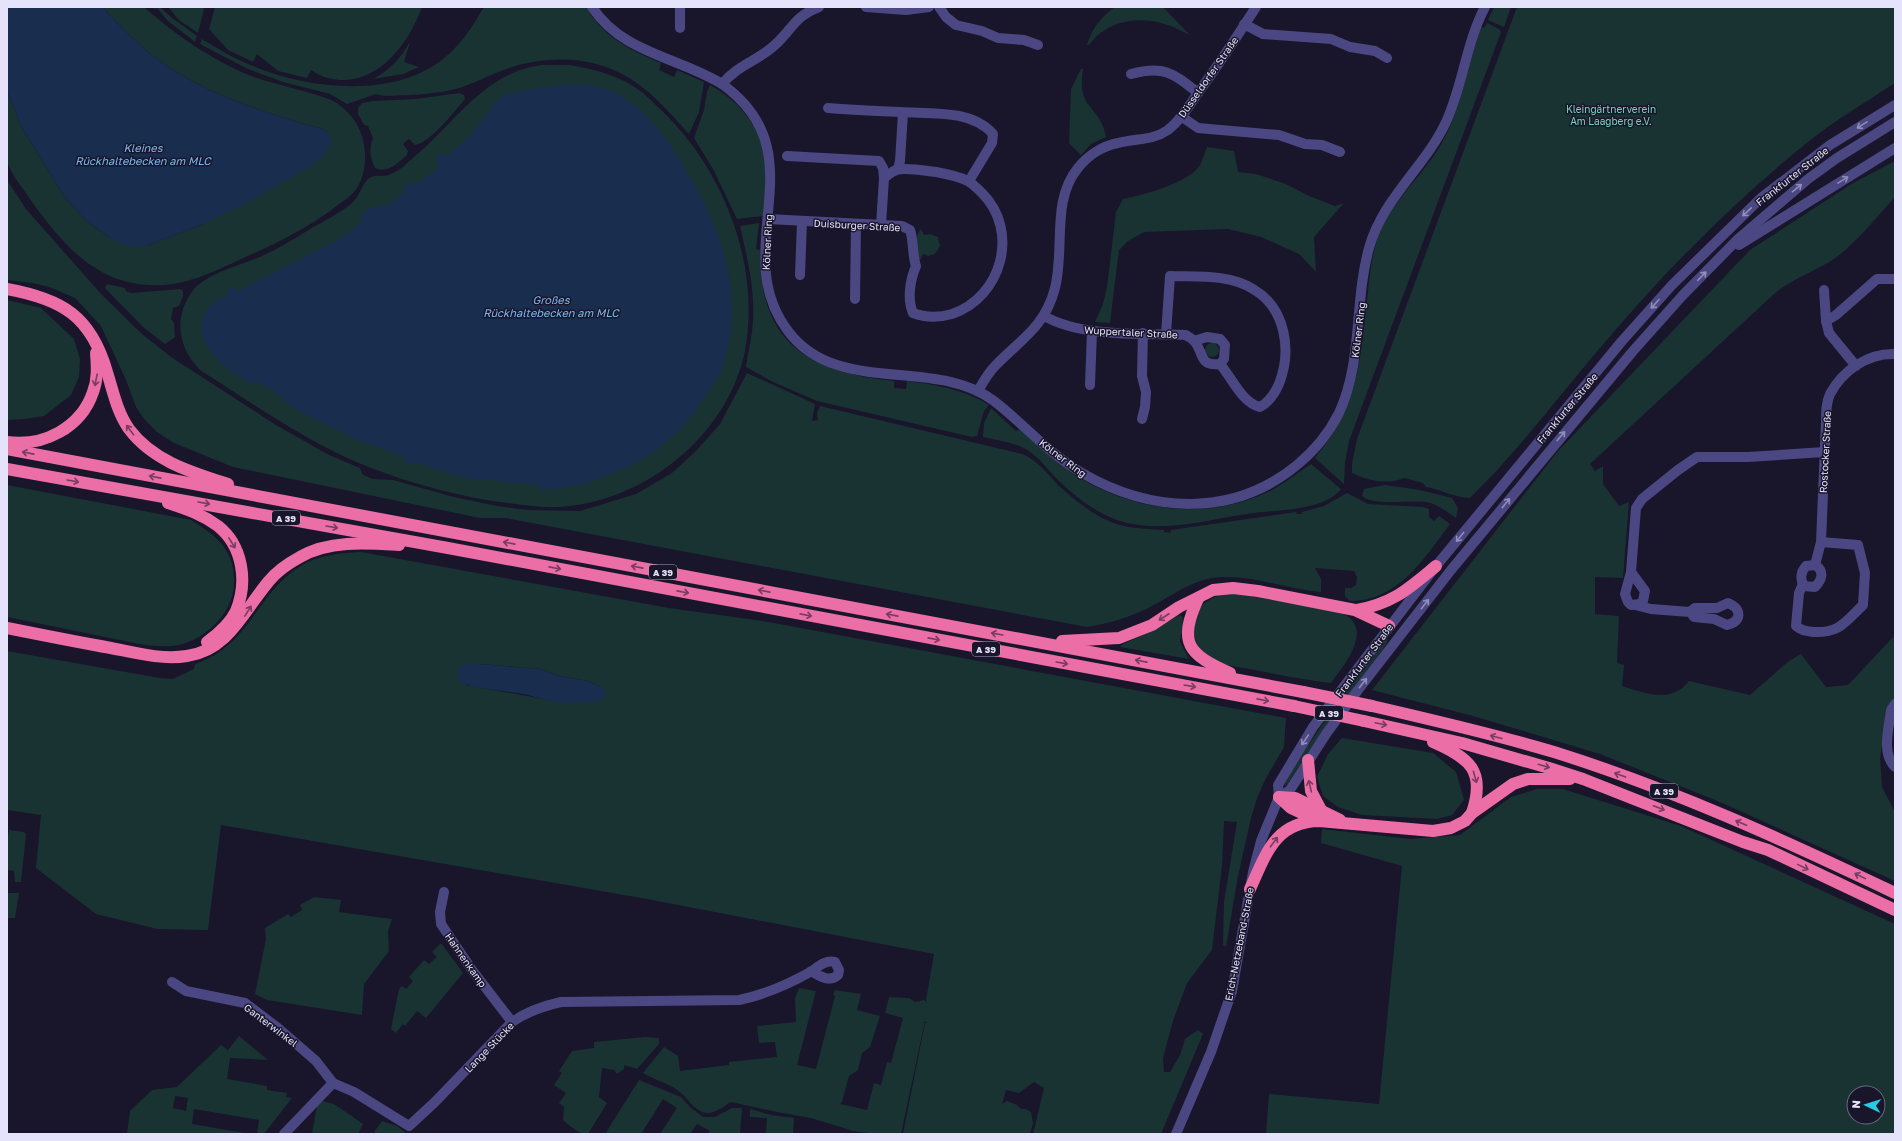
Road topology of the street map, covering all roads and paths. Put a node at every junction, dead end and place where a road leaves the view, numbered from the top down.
1 (592, 7) edge
2 (680, 7) edge
3 (819, 7) edge
4 (866, 7) edge
5 (929, 7) edge
6 (939, 7) edge
7 (1256, 7) edge
8 (1485, 7) edge
9 (1244, 24) junction
10 (680, 28) dead end
11 (1038, 45) dead end
12 (1388, 58) dead end
13 (1131, 74) dead end
14 (722, 84) junction
15 (1198, 93) junction
16 (1894, 105) edge
17 (828, 108) dead end
18 (903, 113) junction
19 (1182, 117) junction
20 (1895, 122) edge
21 (1895, 148) edge
22 (1340, 152) dead end
23 (787, 156) dead end
24 (898, 169) junction
25 (884, 178) junction
26 (969, 181) junction
27 (768, 219) junction
28 (802, 222) junction
29 (856, 225) junction
30 (881, 225) junction
31 (1716, 261) junction
32 (800, 275) dead end
33 (1895, 279) edge
34 (7, 289) edge
35 (1824, 290) dead end
36 (855, 299) dead end
37 (1044, 316) junction
38 (1826, 321) junction
39 (1092, 331) junction
40 (1143, 333) junction
41 (1166, 334) junction
42 (95, 341) junction
43 (1194, 341) junction
44 (1895, 354) edge
45 (1220, 364) junction
46 (1856, 366) junction
47 (1090, 385) dead end
48 (978, 391) junction
49 (1142, 419) dead end
50 (7, 442) edge
51 (7, 449) edge
52 (1824, 452) junction
53 (7, 469) edge
54 (124, 490) junction
55 (276, 500) junction
56 (1821, 542) junction
57 (448, 548) junction
58 (1815, 565) junction
59 (1436, 566) junction
60 (1631, 572) junction
61 (1803, 584) junction
62 (1198, 599) junction
63 (1635, 605) junction
64 (1355, 610) junction
65 (1690, 612) dead end
66 (1389, 626) junction
67 (7, 628) edge
68 (1400, 635) junction
69 (1035, 641) junction
70 (170, 657) junction
71 (1248, 681) junction
72 (1895, 704) edge
73 (1398, 728) junction
74 (1308, 760) junction
75 (1895, 767) edge
76 (1583, 779) junction
77 (1279, 798) junction
78 (1472, 813) junction
79 (1320, 815) junction
80 (1250, 889) junction
81 (444, 892) dead end
82 (1895, 893) edge
83 (1895, 910) edge
84 (811, 971) dead end
85 (172, 982) dead end
86 (512, 1022) junction
87 (333, 1083) junction
88 (412, 1130) edge
89 (284, 1134) edge
90 (1176, 1134) edge

1 - 14 street, Kölner Ring
2 - 10 street
3 - 14 street
4 - 5 street
6 - 11 street
7 - 9 street, Düsseldorfer Straße
8 - 48 street, Kölner Ring
9 - 12 street
9 - 15 street, Düsseldorfer Straße
13 - 15 street
14 - 27 street, Kölner Ring
15 - 19 street, Düsseldorfer Straße
16 -> 59 street, Frankfurter Straße
17 - 18 street
18 - 24 street
18 - 26 street
19 - 22 street
19 - 37 street, Düsseldorfer Straße
31 -> 20 street, Frankfurter Straße
31 -> 21 street
23 - 25 street
24 - 25 street
24 - 26 street
25 - 30 street
26 - 30 street, Duisburger Straße
27 - 28 street, Duisburger Straße
27 - 48 street, Kölner Ring
28 - 29 street, Duisburger Straße
28 - 32 street
29 - 30 street, Duisburger Straße
29 - 36 street
68 -> 31 street, Frankfurter Straße
33 - 38 street
34 - 42 highway
35 - 38 street
37 - 39 street, Wuppertaler Straße
37 - 48 street, Düsseldorfer Straße
38 - 46 street
39 - 40 street, Wuppertaler Straße
39 - 47 street
40 - 41 street, Wuppertaler Straße
40 - 49 street
41 - 43 street, Wuppertaler Straße
41 - 45 street
42 -> 50 highway
55 -> 42 highway
43 - 45 street
43 - 45 street, Wuppertaler Straße
44 - 46 street, Rostocker Straße
46 - 52 street, Rostocker Straße
55 -> 51 highway, A 39
52 - 56 street, Rostocker Straße
52 - 60 street
53 -> 54 highway, A 39
54 -> 57 highway, A 39
54 -> 70 highway
69 -> 55 highway, A 39
56 - 58 street, Rostocker Straße
56 - 61 street
70 -> 57 highway
57 -> 73 highway, A 39, bridge
58 - 61 street
58 - 61 street
59 - 64 highway
59 - 66 street, Frankfurter Straße
60 - 63 street
60 - 63 street
62 - 64 highway
62 -> 69 highway
62 - 71 highway
63 - 65 street
64 - 66 highway
66 - 68 street
66 -> 77 street, Frankfurter Straße
67 - 70 highway
74 -> 68 street, Frankfurter Straße
71 -> 69 highway, A 39
82 -> 71 highway, A 39, bridge
72 - 75 street
73 -> 76 highway, A 39
73 -> 78 highway
74 - 77 street, Frankfurter Straße
79 -> 74 highway
76 - 78 highway
76 -> 83 highway, A 39
77 - 79 highway
77 - 80 street, Erich-Netzeband-Straße
78 - 79 highway
80 -> 79 highway
80 - 90 street, Erich-Netzeband-Straße
81 - 86 street, Hahnenkamp
84 - 86 street, Lange Stücke
85 - 87 street, Ganterwinkel
86 - 88 street, Lange Stücke
87 - 88 street, Lange Stücke
87 - 89 street

